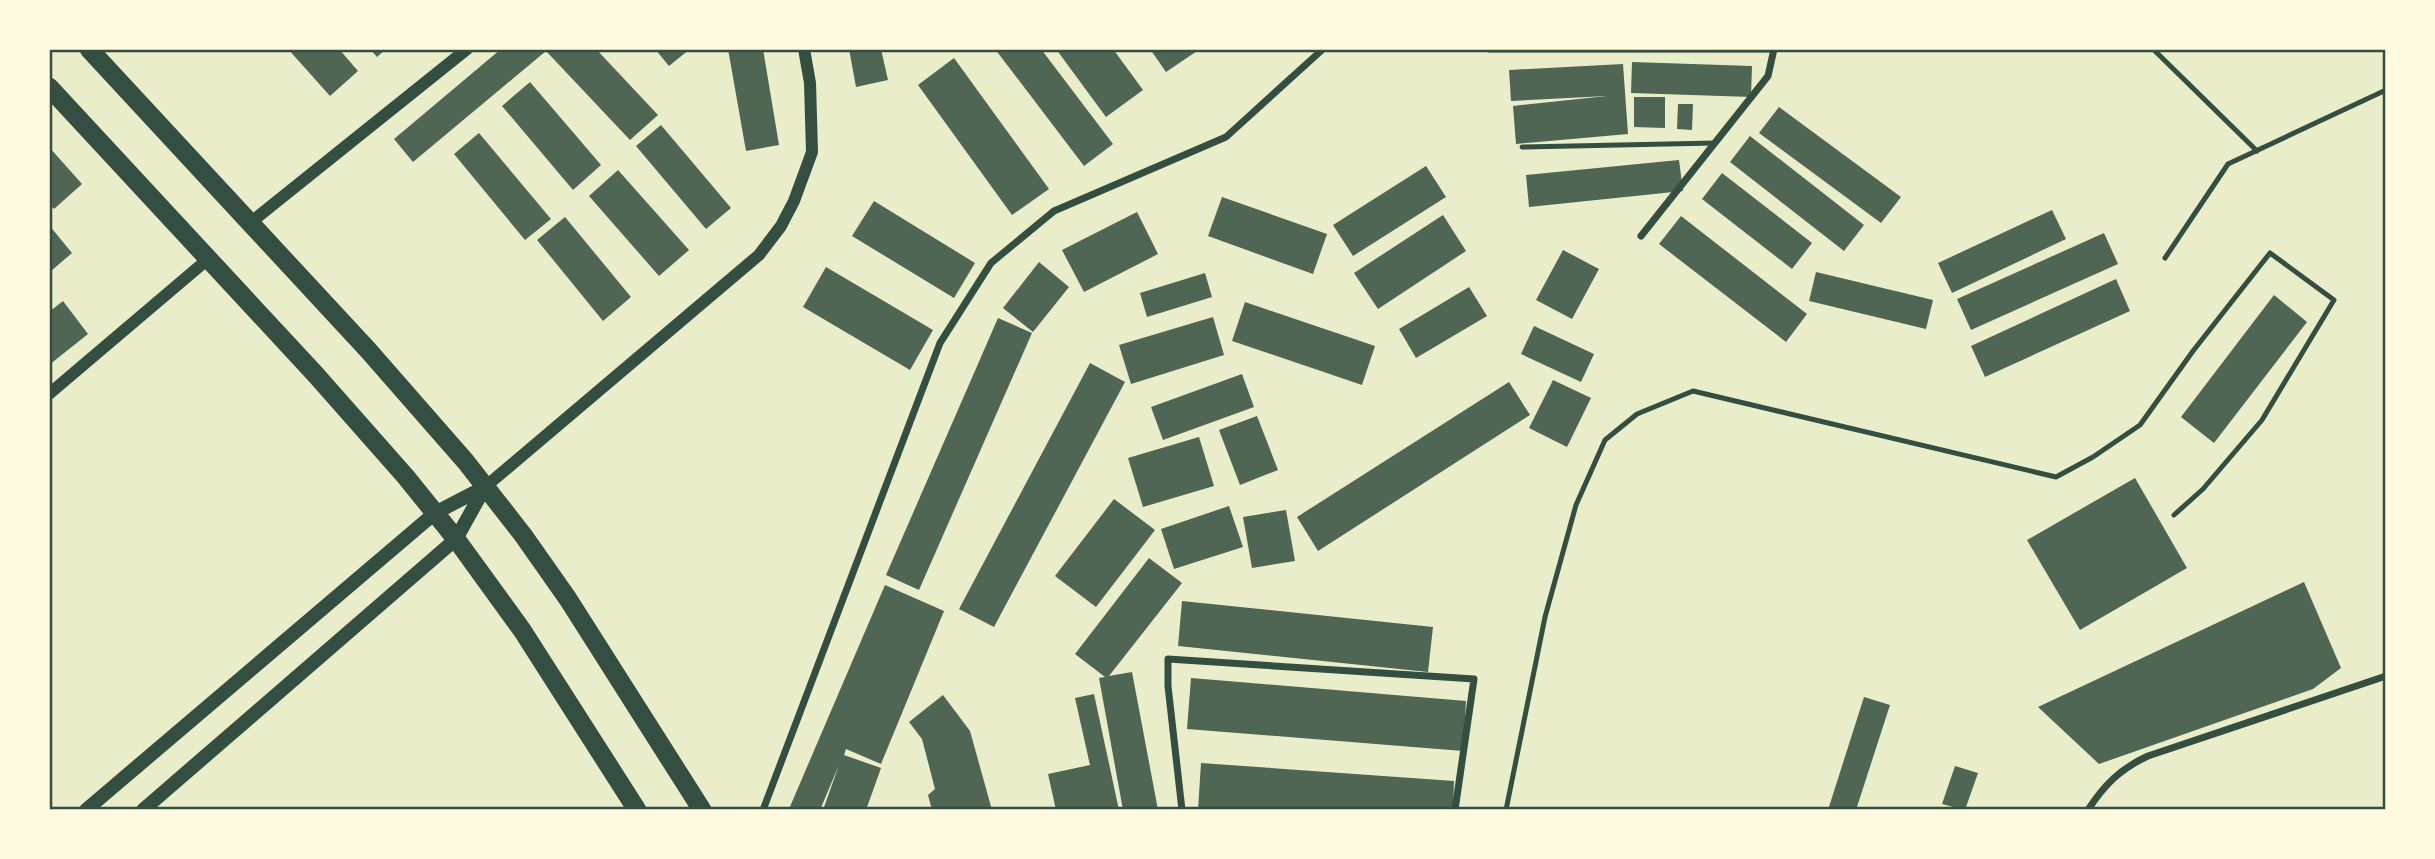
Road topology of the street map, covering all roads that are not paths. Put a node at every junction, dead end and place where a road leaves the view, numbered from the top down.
1 (89, 49) edge
2 (467, 49) edge
3 (804, 49) edge
4 (1774, 49) edge
5 (2154, 49) edge
6 (1324, 50) edge
7 (1489, 50) edge
8 (49, 87) edge
9 (2386, 90) edge
10 (1715, 143) junction
11 (1522, 147) dead end
12 (2257, 151) junction
13 (250, 223) junction
14 (1641, 236) dead end
15 (2165, 258) dead end
16 (208, 259) junction
17 (49, 394) edge
18 (485, 487) junction
19 (435, 513) junction
20 (2174, 515) dead end
21 (456, 539) junction
22 (2386, 676) edge
23 (86, 810) edge
24 (143, 810) edge
25 (637, 810) edge
26 (702, 810) edge
27 (763, 810) edge
28 (1182, 810) edge
29 (1455, 810) edge
30 (1506, 810) edge
31 (2088, 810) edge

1 - 13 highway
2 - 13 street
3 - 18 street
4 - 7 lane
4 - 10 street
5 - 12 lane
6 - 27 street
8 - 16 highway
9 - 12 lane
10 - 11 lane
10 - 14 street
12 - 15 lane
13 - 18 highway
16 - 17 street
16 - 19 highway
18 - 19 main road
18 - 21 main road
18 - 26 highway
19 - 21 highway
19 - 23 main road
20 - 30 lane
21 - 24 main road
21 - 25 highway
22 - 31 street
28 - 29 street

